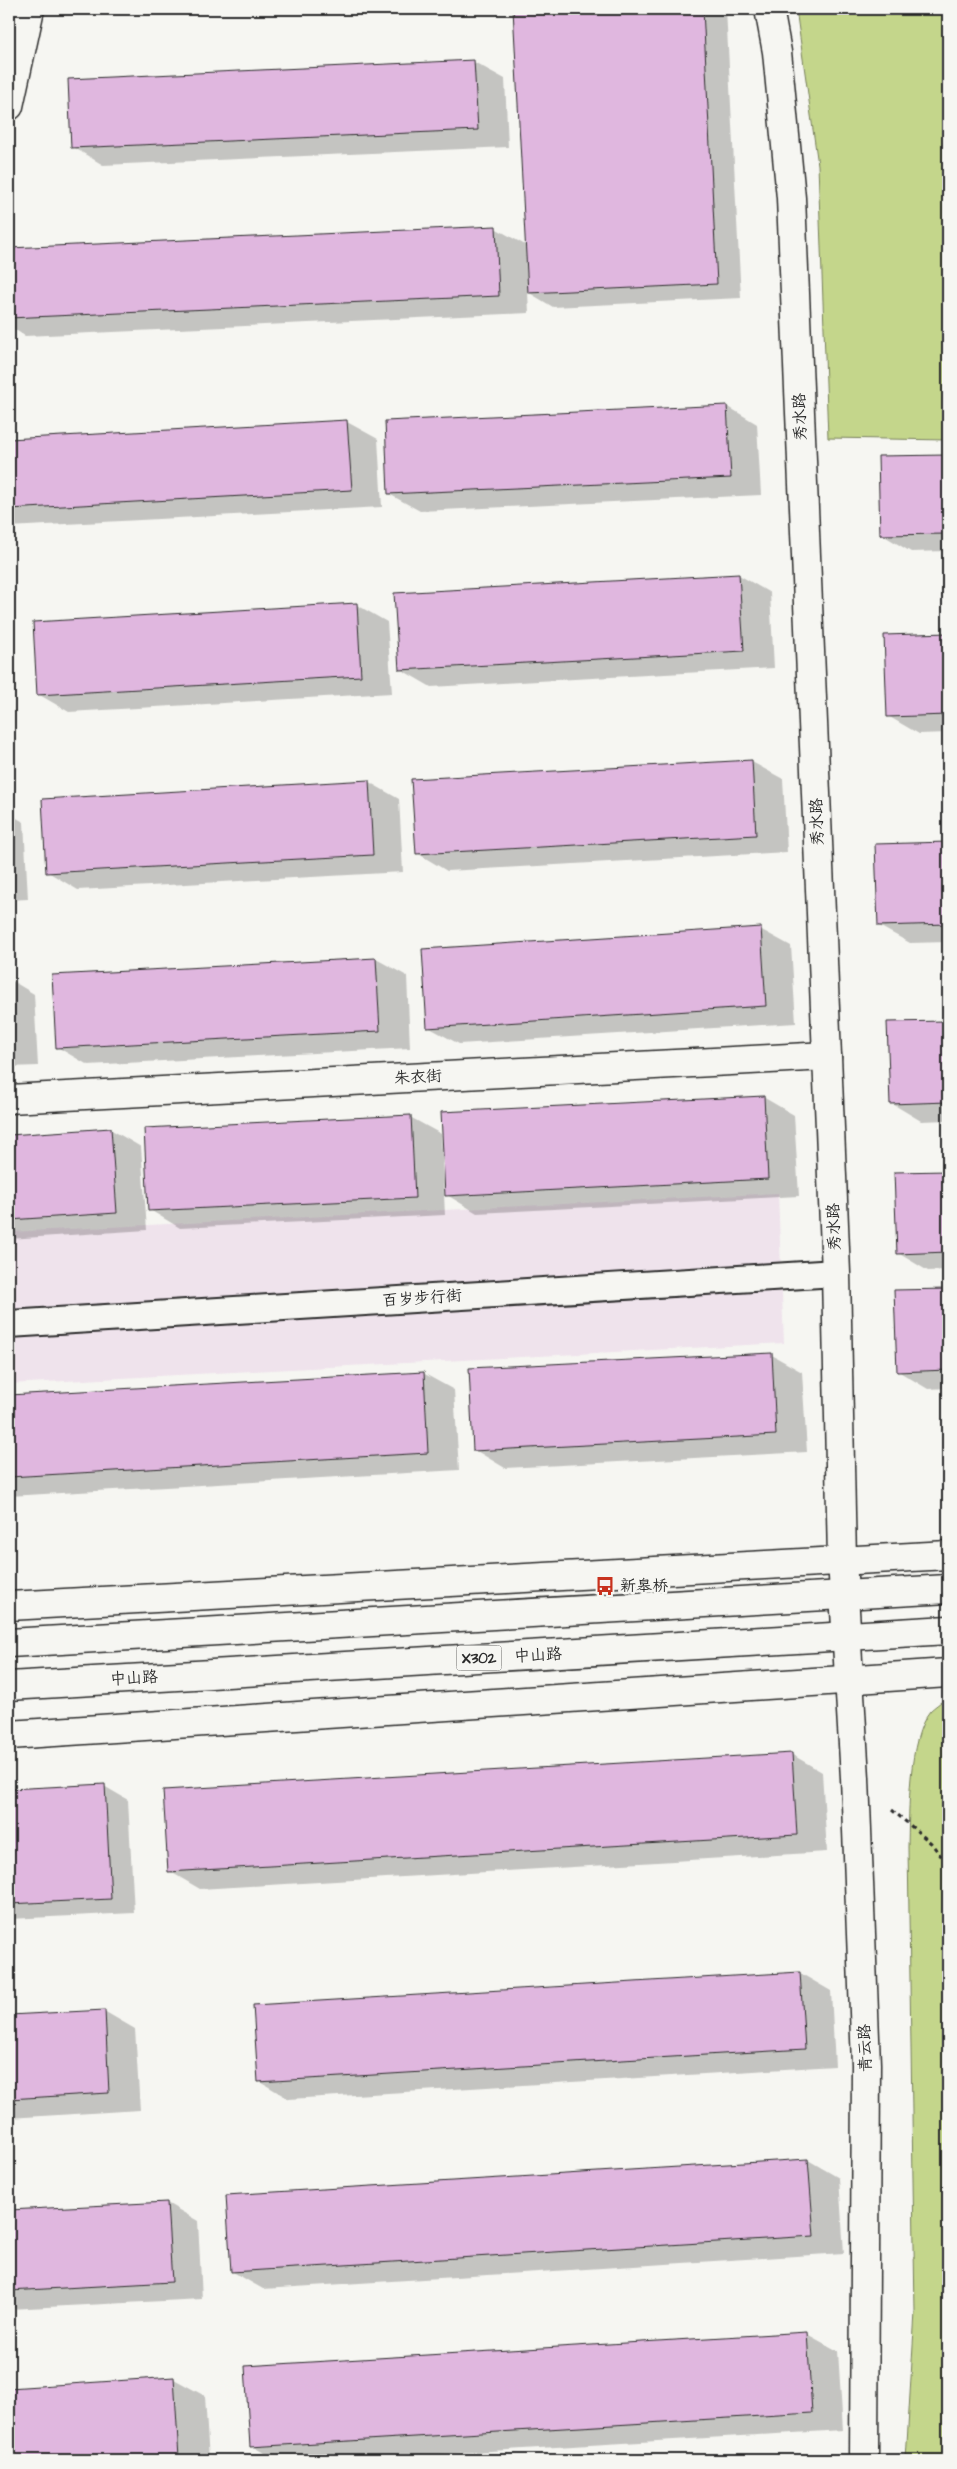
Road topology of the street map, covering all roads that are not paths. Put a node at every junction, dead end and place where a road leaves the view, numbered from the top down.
1 (30, 9) edge
2 (769, 9) edge
3 (9, 106) edge
4 (828, 1056) junction
5 (9, 1098) edge
6 (836, 1273) junction
7 (9, 1324) edge
8 (948, 1555) edge
9 (842, 1560) junction
10 (948, 1589) edge
11 (845, 1594) junction
12 (9, 1606) edge
13 (948, 1630) edge
14 (846, 1637) junction
15 (9, 1643) edge
16 (948, 1673) edge
17 (849, 1681) junction
18 (9, 1686) edge
19 (9, 1735) edge
20 (864, 2460) edge

1 - 3 street
2 - 4 street, 秀水路
4 - 5 street, 朱衣街
4 - 6 street, 秀水路
6 - 7 street, 百岁步行街
6 - 9 street, 秀水路
8 - 9 street
9 - 11 street, 秀水路
9 - 12 street
10 - 11 street
11 - 14 street, 秀水路
11 - 15 street
13 - 14 street, 中山路 / X302
14 - 17 street, 青云路
14 - 18 street, 中山路 / X302
16 - 17 street
17 - 19 street
17 - 20 street, 青云路

